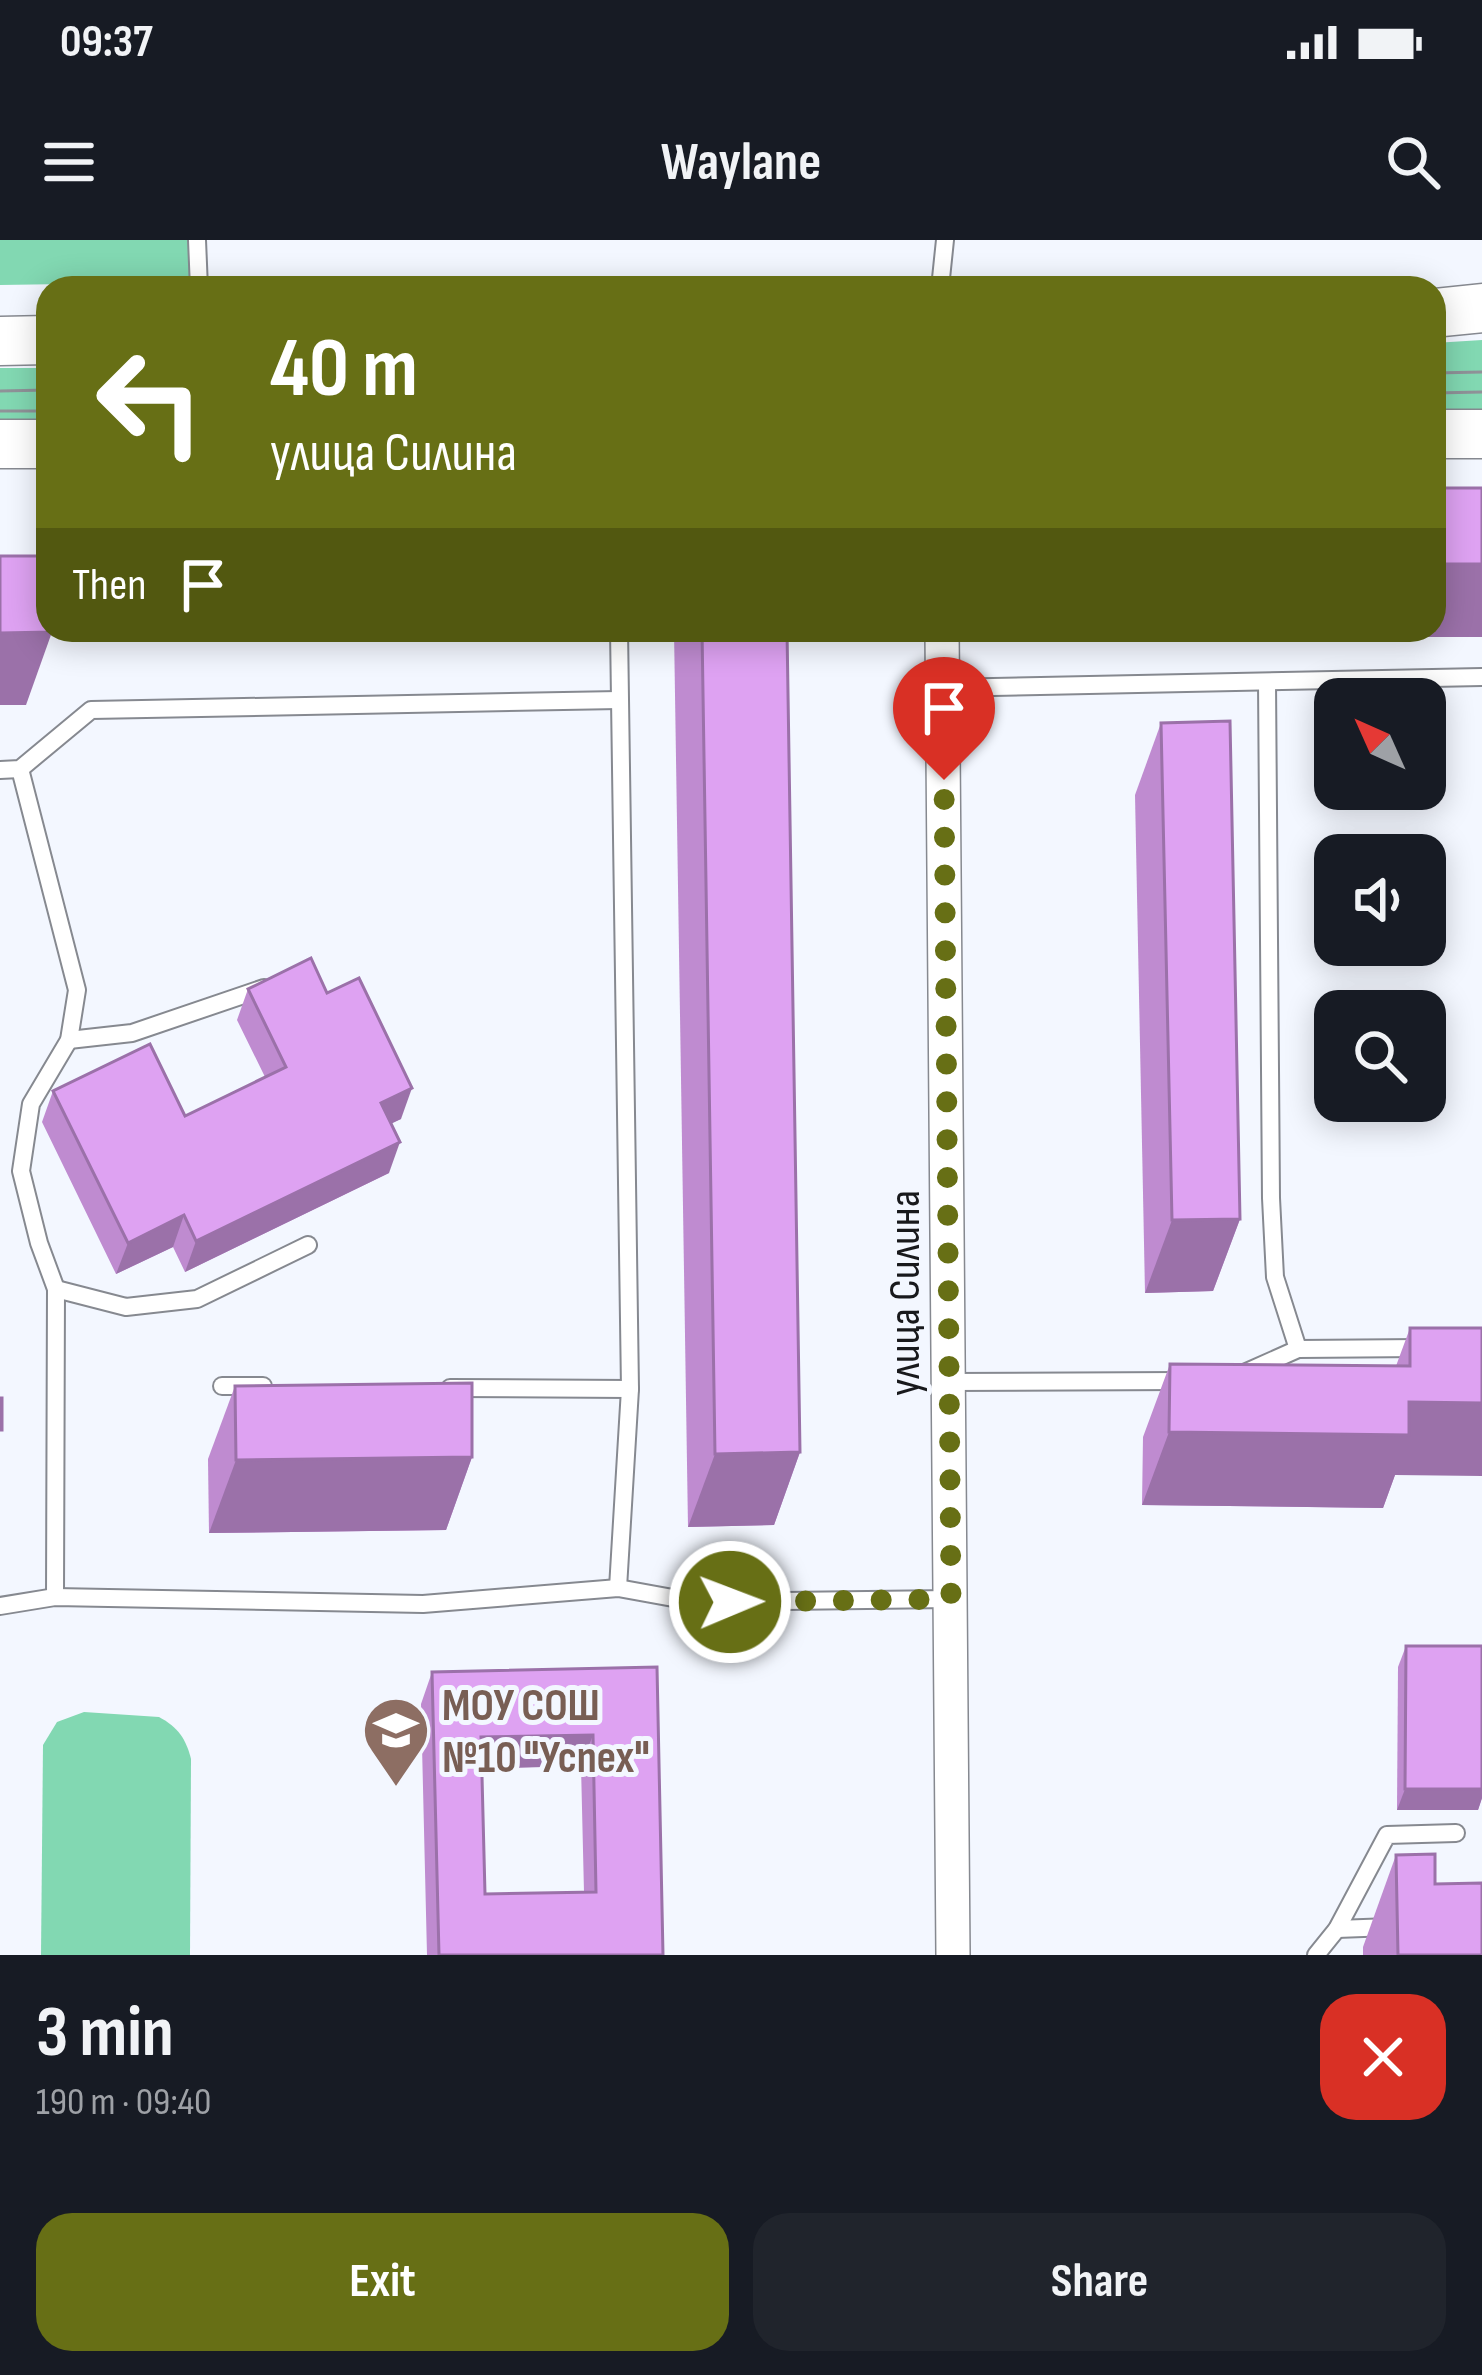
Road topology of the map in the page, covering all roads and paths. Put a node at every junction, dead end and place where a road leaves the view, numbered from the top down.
1 (197, 240) edge
2 (945, 240) edge
3 (198, 276) edge
4 (941, 276) edge
5 (1482, 308) edge
6 (1446, 312) edge
7 (36, 340) edge
8 (0, 341) edge
9 (1446, 434) edge
10 (1482, 434) edge
11 (0, 444) edge
12 (36, 444) edge
13 (619, 642) edge
14 (942, 642) edge
15 (1482, 677) edge
16 (1267, 682) junction
17 (943, 688) junction
18 (619, 700) junction
19 (20, 769) junction
20 (0, 770) edge
21 (281, 982) edge
22 (69, 1040) junction
23 (308, 1245) dead end
24 (56, 1288) junction
25 (1436, 1348) edge
26 (1298, 1349) junction
27 (1205, 1381) edge
28 (1226, 1381) edge
29 (949, 1382) junction
30 (222, 1386) dead end
31 (294, 1387) edge
32 (438, 1388) edge
33 (629, 1389) junction
34 (618, 1588) junction
35 (55, 1597) junction
36 (951, 1599) junction
37 (0, 1606) edge
38 (1456, 1833) dead end
39 (1400, 1927) edge
40 (1337, 1929) junction
41 (953, 1955) edge
42 (1316, 1955) edge

1 - 3 lane
2 - 4 lane
5 - 6 main road
7 - 8 main road
9 - 10 main road
11 - 12 main road
13 - 18 lane
14 - 17 street, улица Силина
15 - 16 lane
16 - 17 lane
16 - 26 lane
17 - 29 street, улица Силина
18 - 19 lane
18 - 33 lane
19 - 20 lane
19 - 22 lane
21 - 22 lane
22 - 24 lane
23 - 24 lane
24 - 35 lane
25 - 26 lane
26 - 28 lane
27 - 29 lane
29 - 36 street, улица Силина
30 - 31 lane
32 - 33 lane
33 - 34 lane
34 - 35 lane
34 - 36 lane
35 - 37 lane
36 - 41 street, улица Силина
38 - 40 lane
39 - 40 lane
40 - 42 lane

